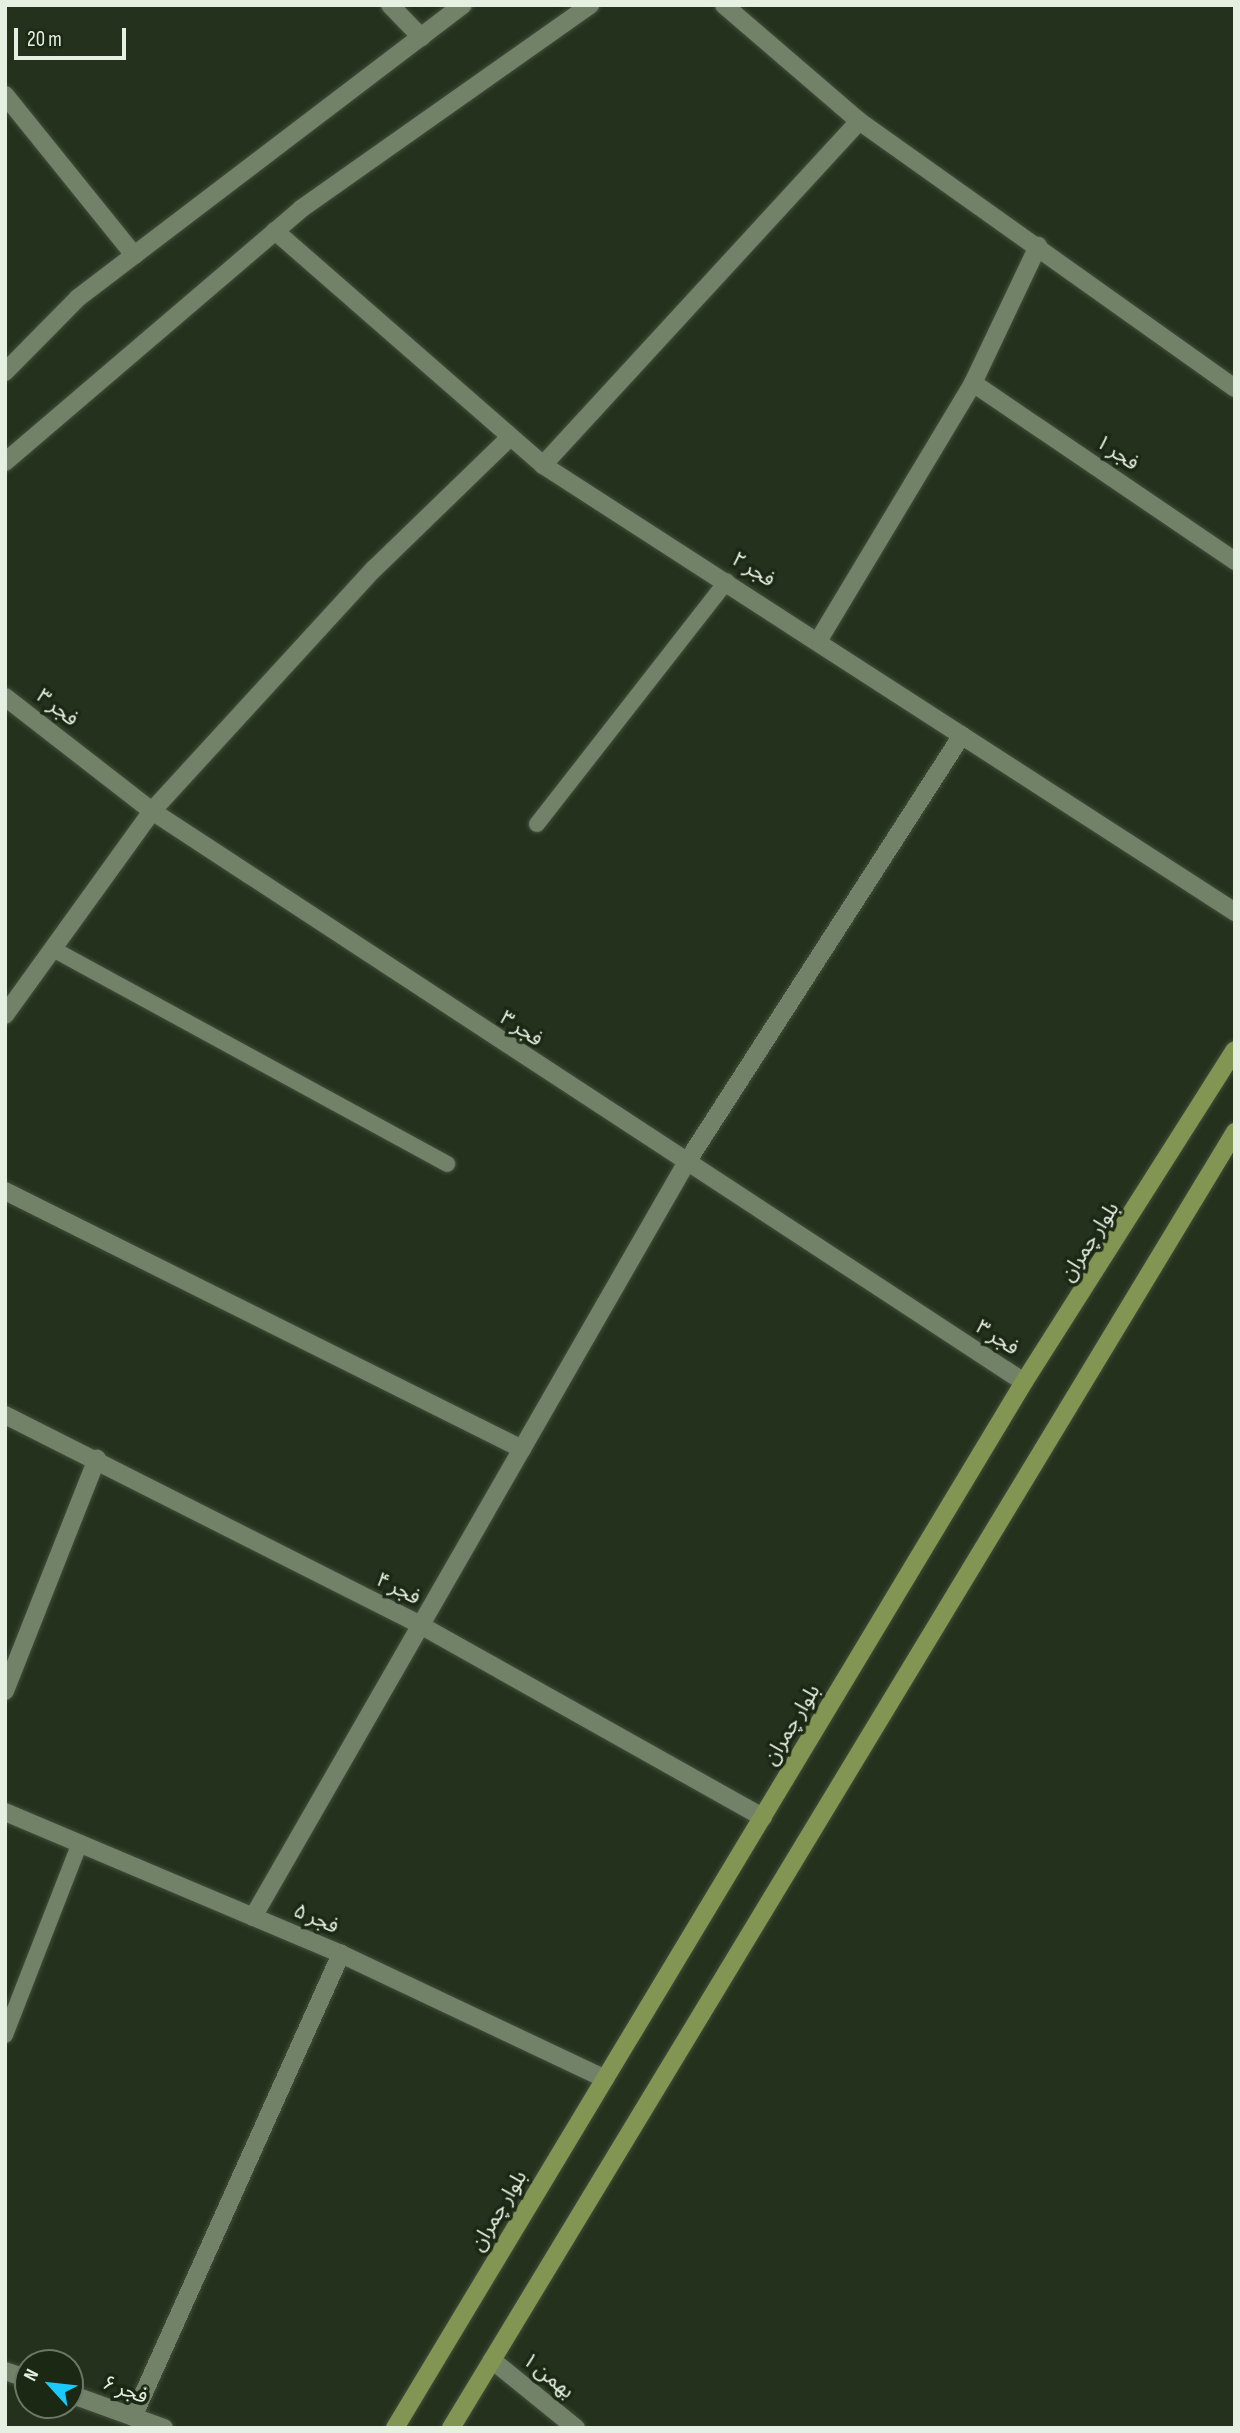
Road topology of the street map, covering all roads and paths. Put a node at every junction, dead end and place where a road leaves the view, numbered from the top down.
1 (390, 5) edge
2 (463, 5) edge
3 (590, 5) edge
4 (724, 5) edge
5 (421, 37) junction
6 (5, 95) edge
7 (859, 121) junction
8 (275, 231) junction
9 (1038, 246) junction
10 (134, 255) junction
11 (5, 372) edge
12 (973, 383) junction
13 (1235, 388) edge
14 (509, 439) junction
15 (5, 462) edge
16 (543, 465) junction
17 (1235, 561) edge
18 (727, 581) junction
19 (820, 638) junction
20 (5, 697) edge
21 (962, 735) junction
22 (152, 811) junction
23 (537, 824) dead end
24 (1235, 912) edge
25 (53, 948) junction
26 (5, 1016) edge
27 (1235, 1050) edge
28 (1235, 1132) edge
29 (447, 1164) dead end
30 (685, 1165) junction
31 (5, 1191) edge
32 (1024, 1382) junction
33 (5, 1415) edge
34 (522, 1449) junction
35 (97, 1460) junction
36 (422, 1626) junction
37 (5, 1690) edge
38 (5, 1812) edge
39 (763, 1817) junction
40 (80, 1843) junction
41 (253, 1917) junction
42 (341, 1954) junction
43 (5, 2035) edge
44 (605, 2079) junction
45 (492, 2360) junction
46 (84, 2399) edge
47 (133, 2417) junction
48 (164, 2428) edge
49 (395, 2428) edge
50 (451, 2428) edge
51 (576, 2428) edge

1 - 5 street
2 - 5 street
3 - 8 street
4 - 7 street
5 - 10 street
6 - 10 street
7 - 9 street
7 - 16 street
8 - 14 street, فجر ۲
8 - 15 street
9 - 12 street
9 - 13 street
10 - 11 street
12 - 17 street, فجر ۱
12 - 19 street
14 - 16 street, فجر ۲
14 - 22 street
16 - 18 street, فجر ۲
18 - 19 street, فجر ۲
18 - 23 lane
19 - 21 street, فجر ۲
20 - 22 street, فجر ۳
21 - 24 street, فجر ۲
21 - 30 street
22 - 25 street
22 - 30 street, فجر ۳
25 - 26 street
25 - 29 lane
27 - 32 main road, بلوار چمران
28 - 45 main road
30 - 32 street, فجر ۳
30 - 34 street
31 - 34 street
32 - 39 main road, بلوار چمران
33 - 35 street, فجر ۴
34 - 36 street
35 - 36 street, فجر ۴
35 - 37 street
36 - 39 street, فجر ۴
36 - 41 street
38 - 40 street, فجر ۵
39 - 44 main road, بلوار چمران
40 - 41 street, فجر ۵
40 - 43 lane
41 - 42 street, فجر ۵
42 - 44 street, فجر ۵
42 - 47 street
44 - 49 main road, بلوار چمران
45 - 50 main road
45 - 51 street, بهمن ۱
46 - 47 street, فجر ۶
47 - 48 street, فجر ۶

